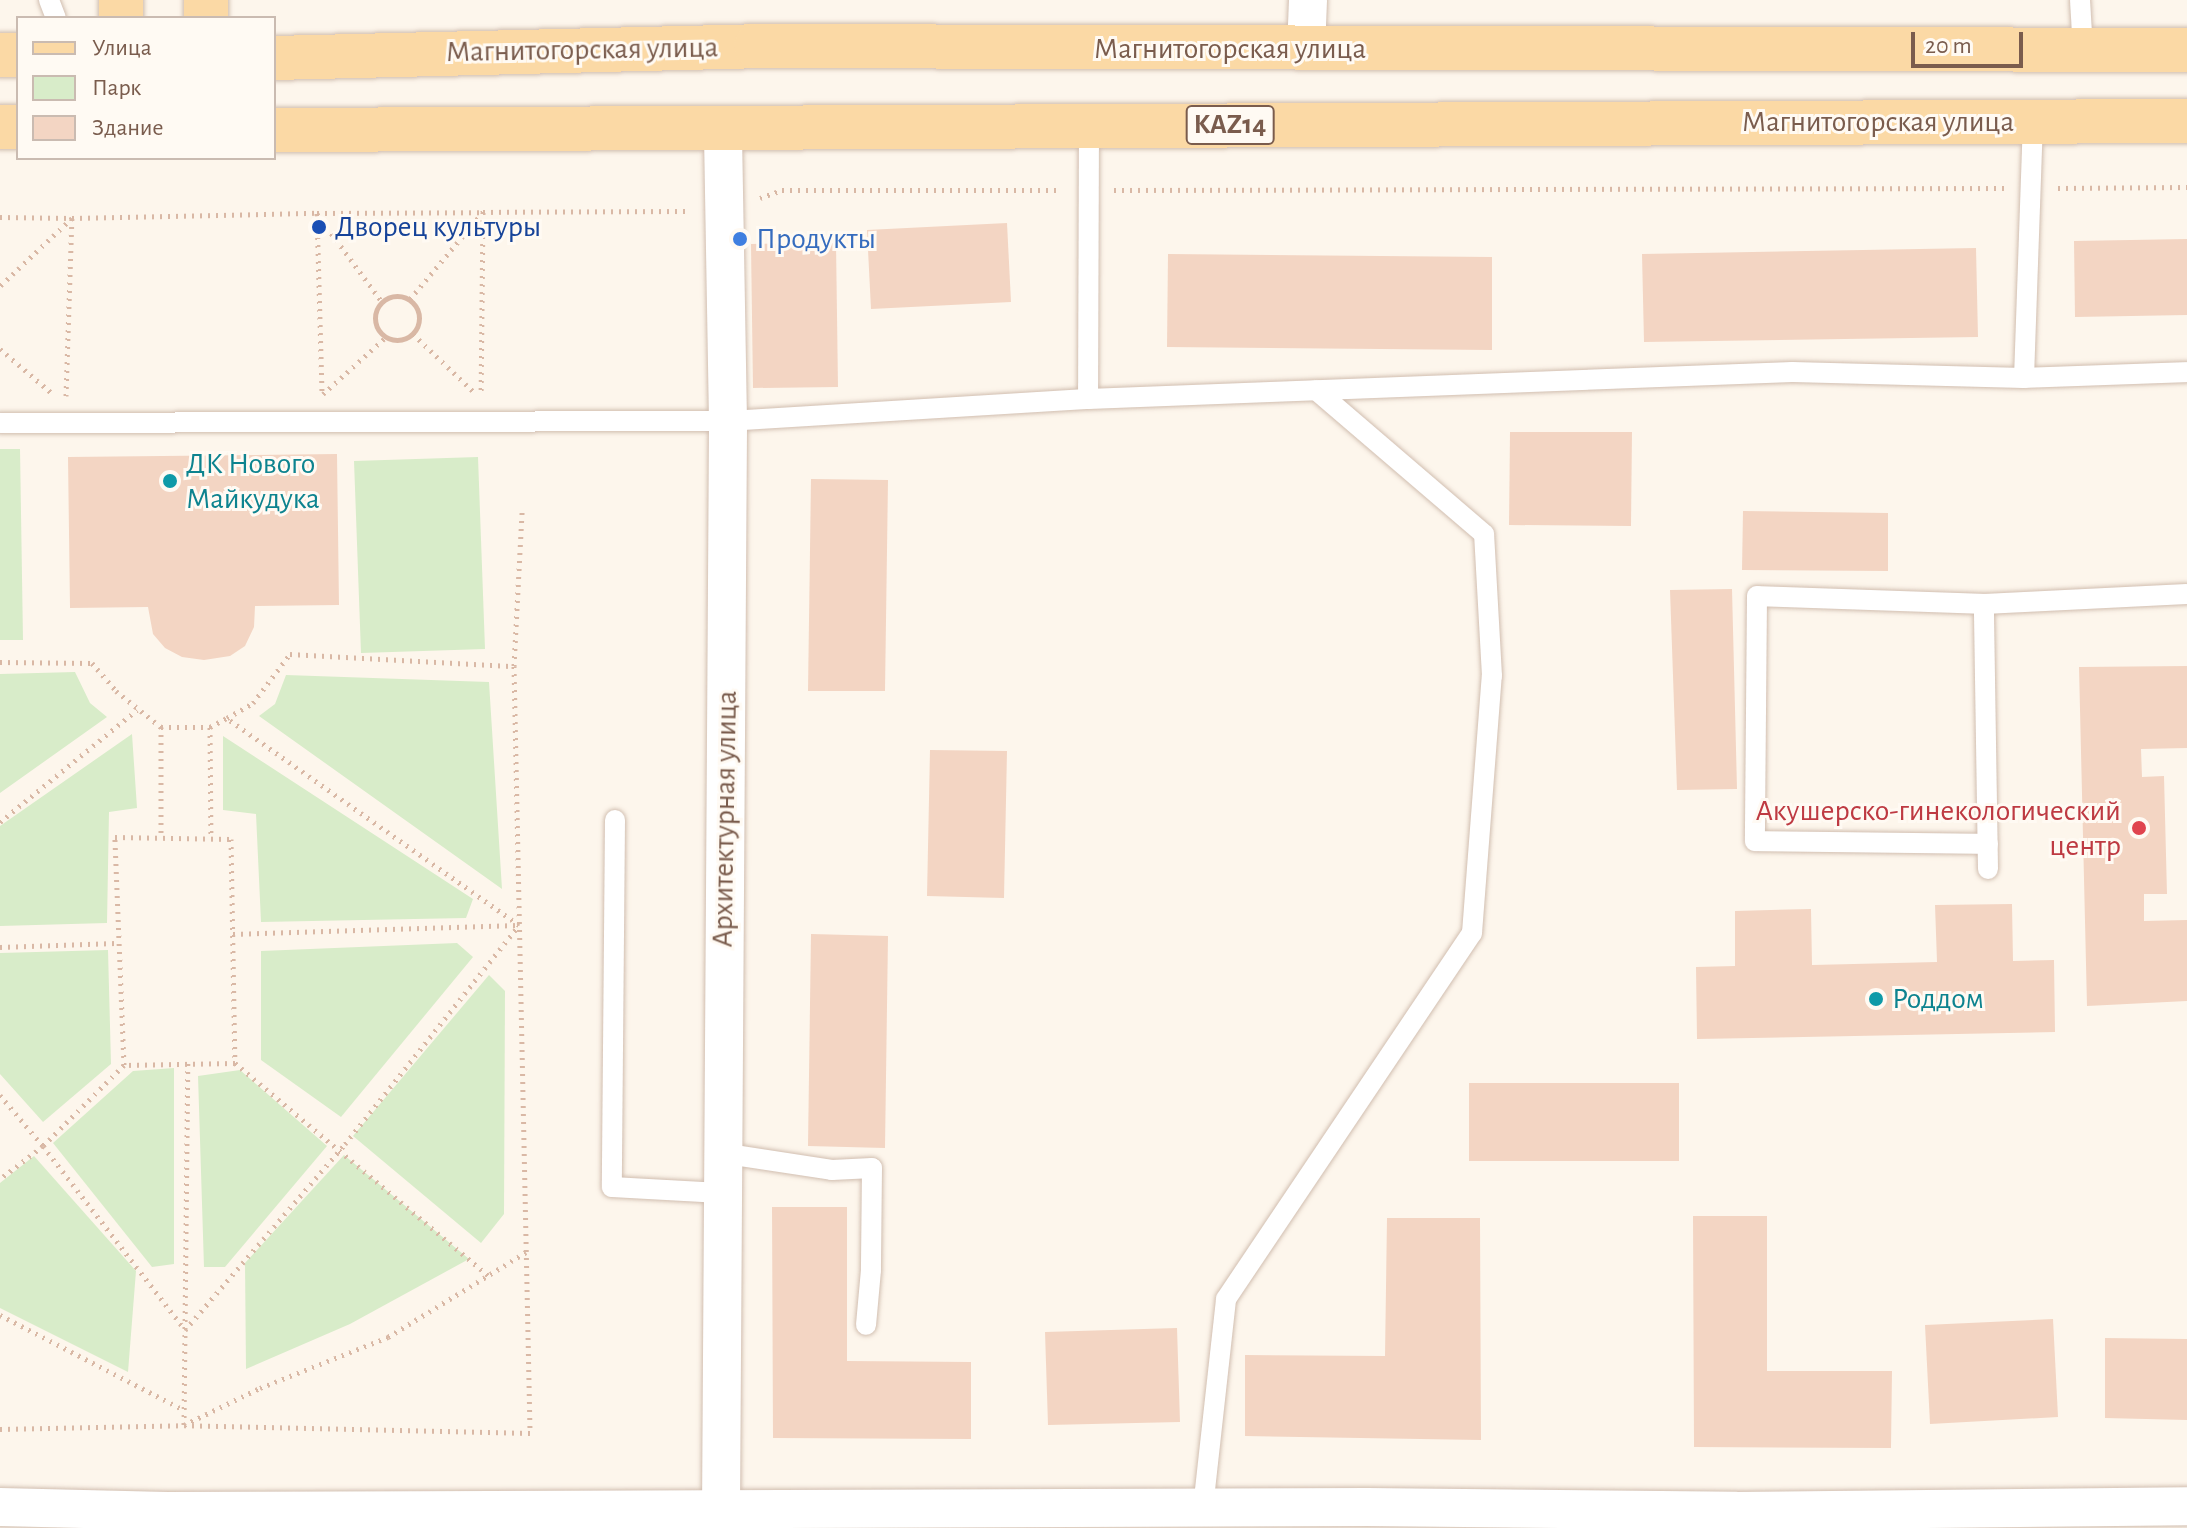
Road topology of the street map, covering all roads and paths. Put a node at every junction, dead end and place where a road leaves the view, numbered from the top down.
1 (1308, 0) edge
2 (2080, 0) edge
3 (1306, 50) junction
4 (2083, 50) junction
5 (2187, 50) edge
6 (276, 58) edge
7 (2187, 121) edge
8 (2033, 122) junction
9 (1089, 125) junction
10 (723, 126) junction
11 (276, 130) edge
12 (2187, 187) edge
13 (2011, 188) dead end
14 (2043, 188) dead end
15 (1069, 190) dead end
16 (1101, 190) dead end
17 (724, 211) junction
18 (483, 212) junction
19 (317, 213) junction
20 (0, 217) edge
21 (72, 218) junction
22 (0, 286) edge
23 (410, 299) junction
24 (382, 302) junction
25 (413, 334) junction
26 (386, 337) junction
27 (0, 349) edge
28 (2187, 372) edge
29 (2024, 378) junction
30 (1316, 390) junction
31 (323, 395) junction
32 (338, 395) dead end
33 (465, 399) dead end
34 (481, 399) junction
35 (1088, 399) junction
36 (728, 421) junction
37 (0, 423) edge
38 (522, 512) dead end
39 (2187, 594) edge
40 (1984, 604) junction
41 (0, 662) edge
42 (514, 666) junction
43 (137, 710) junction
44 (227, 718) junction
45 (161, 727) junction
46 (210, 727) junction
47 (615, 820) dead end
48 (0, 822) edge
49 (161, 838) junction
50 (211, 839) junction
51 (1988, 844) junction
52 (1988, 869) dead end
53 (519, 925) junction
54 (233, 934) junction
55 (116, 943) junction
56 (0, 947) edge
57 (188, 1063) junction
58 (235, 1063) junction
59 (124, 1065) junction
60 (0, 1095) edge
61 (43, 1146) junction
62 (339, 1150) junction
63 (721, 1153) junction
64 (0, 1179) edge
65 (721, 1193) junction
66 (526, 1252) junction
67 (489, 1276) junction
68 (0, 1315) edge
69 (866, 1325) dead end
70 (185, 1330) junction
71 (184, 1410) junction
72 (184, 1425) junction
73 (0, 1429) edge
74 (2187, 1506) edge
75 (0, 1507) edge
76 (1203, 1508) junction
77 (721, 1511) junction
78 (1366, 1518) edge
79 (167, 1519) edge
80 (1737, 1519) edge

1 - 3 street
2 - 4 lane
3 - 4 main road, Магнитогорская улица
3 - 6 main road, Магнитогорская улица
4 - 5 main road, Магнитогорская улица
7 - 8 main road, Магнитогорская улица / KAZ14
8 - 9 main road, Магнитогорская улица / KAZ14
8 - 29 lane
9 - 10 main road, Магнитогорская улица / KAZ14
9 - 35 lane
10 - 11 main road, Магнитогорская улица / KAZ14
10 - 17 street, Архитектурная улица
12 - 14 path
13 - 16 path
15 - 17 path
17 - 18 path
17 - 36 street, Архитектурная улица
18 - 19 path
18 - 23 path
18 - 34 path
19 - 21 path
19 - 24 path
19 - 31 path
20 - 21 path
21 - 22 path
21 - 27 path
23 - 24 path
23 - 25 path
24 - 26 path
25 - 26 path
25 - 34 path
26 - 31 path
28 - 29 lane
29 - 30 lane
30 - 35 lane
30 - 76 lane
31 - 32 path
33 - 34 path
35 - 36 lane
36 - 37 lane
36 - 63 street, Архитектурная улица
38 - 42 path
39 - 40 lane
40 - 51 lane
40 - 51 lane
41 - 43 path
42 - 44 path
42 - 53 path
43 - 45 path
43 - 48 path
44 - 46 path
44 - 53 path
45 - 46 path
45 - 49 path
46 - 50 path
47 - 65 lane
49 - 50 path
49 - 55 path
50 - 54 path
51 - 52 lane
53 - 54 path
53 - 62 path
53 - 66 path
54 - 58 path
55 - 56 path
55 - 59 path
57 - 58 path
57 - 59 path
57 - 70 path
58 - 62 path
59 - 61 path
60 - 61 path
61 - 64 path
61 - 70 path
62 - 67 path
62 - 70 path
63 - 65 street, Архитектурная улица
63 - 69 lane
65 - 77 street, Архитектурная улица
66 - 67 path
66 - 72 path
67 - 72 path
68 - 71 path
70 - 71 path
71 - 72 path
72 - 73 path
74 - 80 street
75 - 79 street
76 - 77 street
76 - 78 street
77 - 79 street
78 - 80 street

